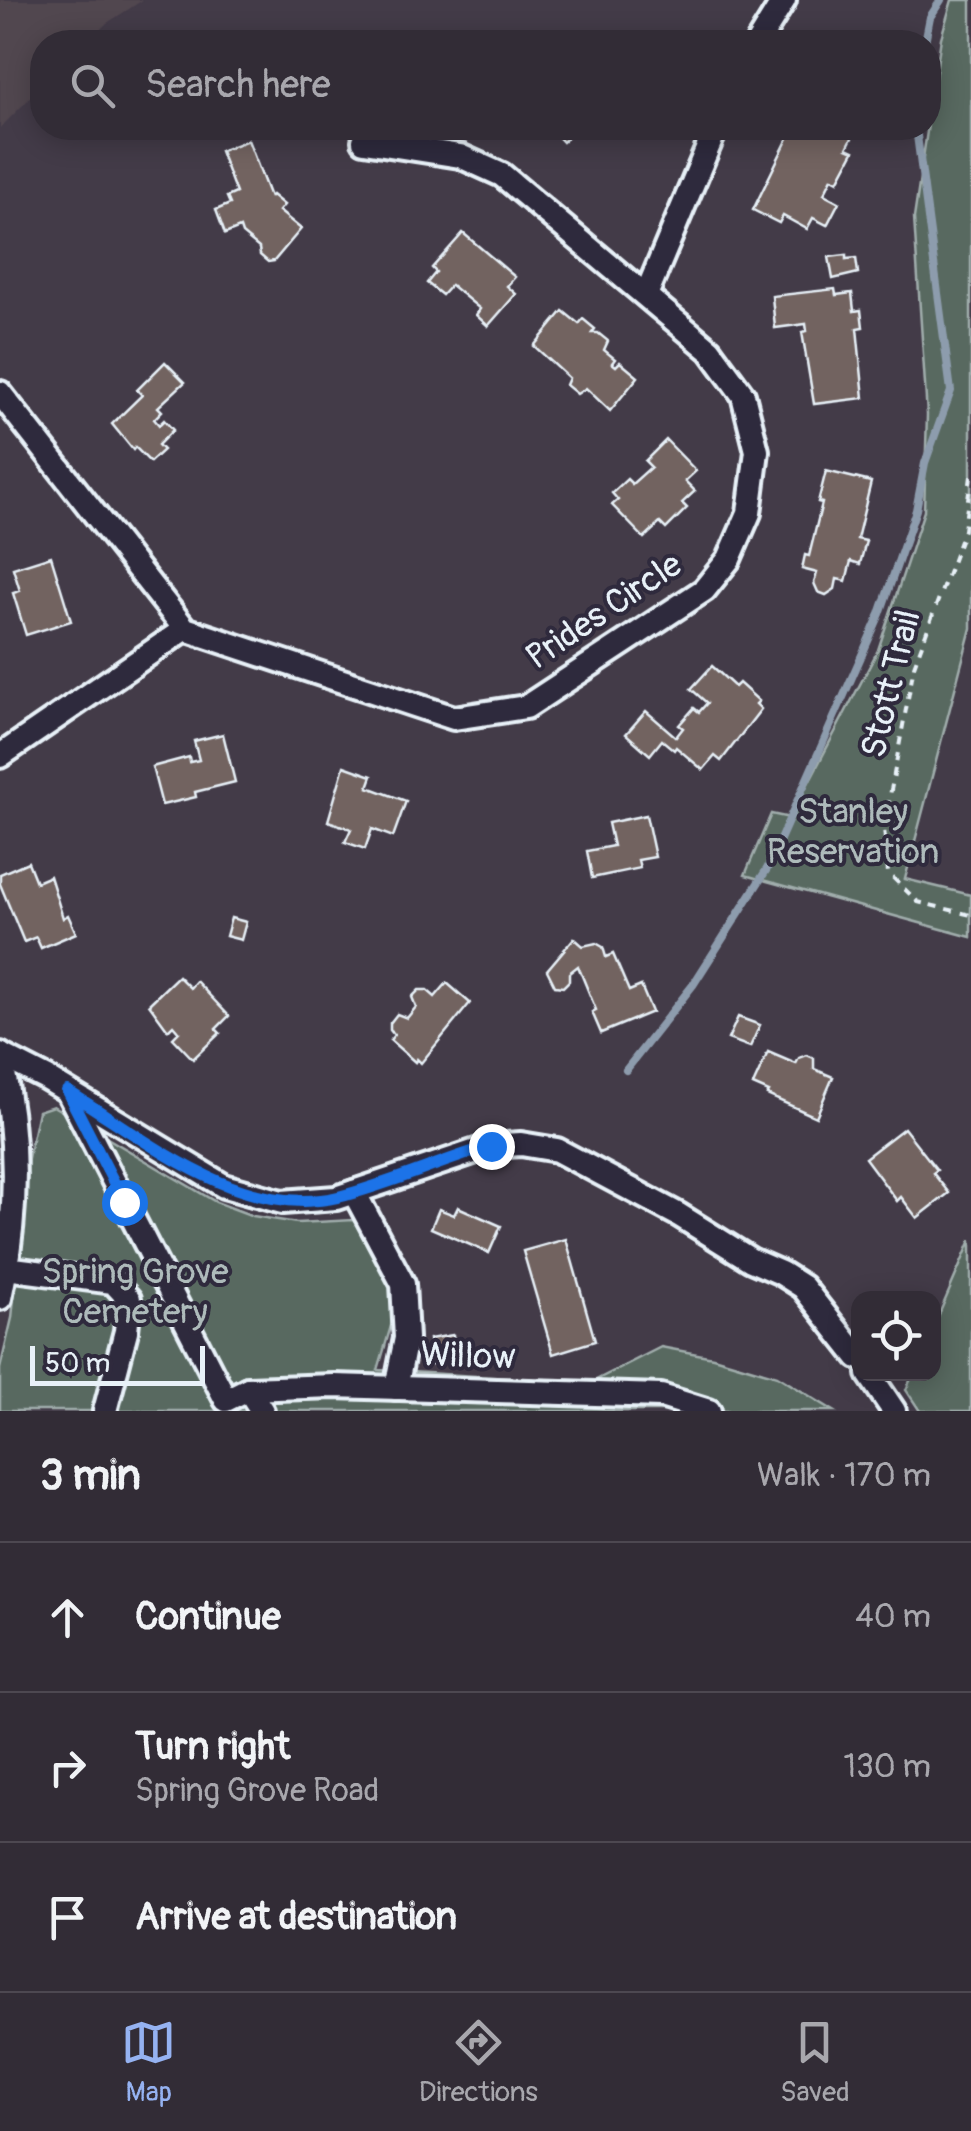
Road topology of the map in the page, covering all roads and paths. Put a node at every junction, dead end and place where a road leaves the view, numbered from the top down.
1 (784, 0) edge
2 (765, 30) edge
3 (711, 140) edge
4 (364, 141) dead end
5 (646, 294) junction
6 (0, 393) edge
7 (971, 476) edge
8 (184, 630) junction
9 (0, 756) edge
10 (971, 915) edge
11 (0, 1055) edge
12 (67, 1091) junction
13 (354, 1192) junction
14 (6, 1268) junction
15 (0, 1298) edge
16 (851, 1348) edge
17 (874, 1381) edge
18 (334, 1386) junction
19 (248, 1388) junction
20 (396, 1388) junction
21 (565, 1403) edge
22 (215, 1408) edge
23 (105, 1411) edge
24 (262, 1411) edge
25 (345, 1411) edge
26 (708, 1411) edge
27 (894, 1411) edge

1 - 2 street
3 - 5 street
4 - 5 street, Prides Circle
5 - 8 street, Prides Circle
6 - 8 street
7 - 10 path, Stott Trail
8 - 9 street
11 - 12 street
11 - 14 street
12 - 13 street
12 - 22 street
13 - 16 street
13 - 20 street
14 - 15 street
14 - 23 street
17 - 27 street
18 - 19 street, Willow
18 - 20 street, Willow
18 - 25 street
19 - 22 street, Willow
19 - 24 street
20 - 21 street, Willow
21 - 26 street, Willow

